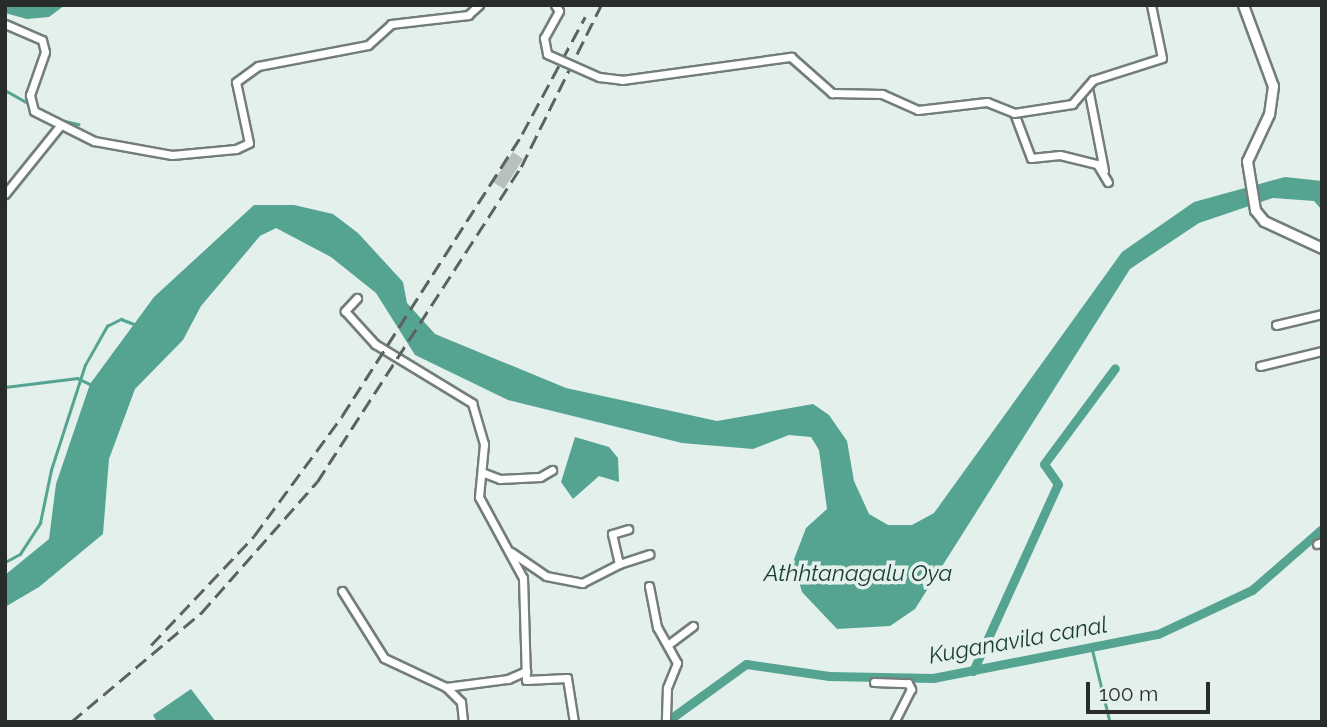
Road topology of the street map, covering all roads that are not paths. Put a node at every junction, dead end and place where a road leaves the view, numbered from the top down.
1 (479, 5) edge
2 (555, 5) edge
3 (1151, 5) edge
4 (1243, 5) edge
5 (5, 24) edge
6 (1088, 88) junction
7 (1014, 113) junction
8 (59, 127) junction
9 (5, 194) edge
10 (1322, 248) edge
11 (357, 298) dead end
12 (1322, 314) edge
13 (1276, 326) dead end
14 (1322, 351) edge
15 (1260, 366) dead end
16 (552, 470) dead end
17 (484, 473) junction
18 (628, 529) dead end
19 (507, 550) junction
20 (649, 554) dead end
21 (619, 564) junction
22 (649, 586) dead end
23 (342, 591) dead end
24 (693, 626) dead end
25 (669, 644) junction
26 (526, 671) junction
27 (874, 682) dead end
28 (446, 687) junction
29 (463, 722) edge
30 (574, 722) edge
31 (666, 722) edge
32 (894, 722) edge

1 - 8 street
2 - 7 street, bridge
3 - 6 street, bridge
4 - 10 street
5 - 8 street
6 - 7 street, bridge
6 - 7 street
8 - 9 street
11 - 17 street
12 - 13 street
14 - 15 street
16 - 17 street
17 - 19 street
18 - 21 street
19 - 21 street
19 - 26 street
20 - 21 street
22 - 25 street
23 - 28 street
24 - 25 street
25 - 31 street
26 - 28 street
26 - 30 street
27 - 32 street
28 - 29 street

